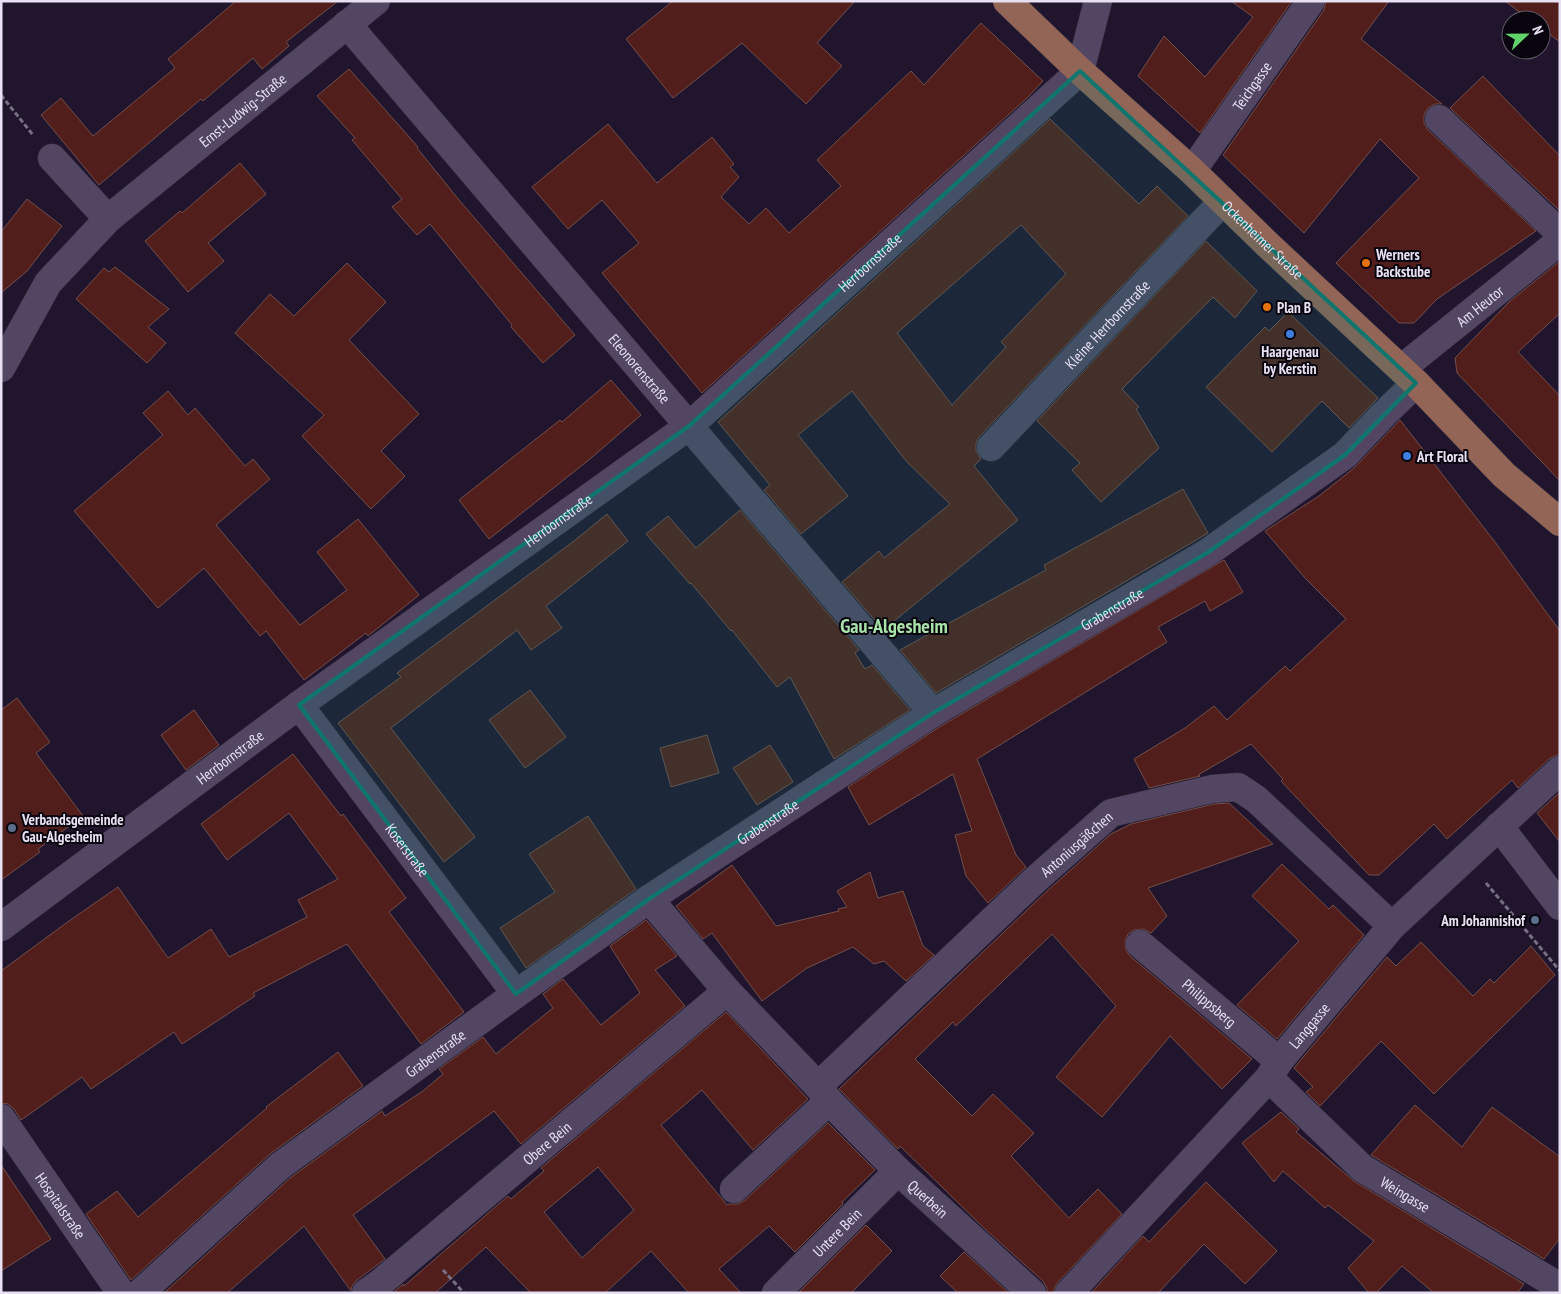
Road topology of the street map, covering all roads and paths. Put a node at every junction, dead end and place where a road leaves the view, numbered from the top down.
1 (376, 1) edge
2 (1007, 1) edge
3 (1098, 1) edge
4 (1311, 1) edge
5 (347, 24) junction
6 (1080, 71) junction
7 (1, 95) edge
8 (1439, 119) dead end
9 (52, 158) joint
10 (1192, 171) junction
11 (1224, 201) junction
12 (108, 219) junction
13 (1560, 233) edge
14 (1560, 241) edge
15 (1, 368) edge
16 (1408, 376) junction
17 (689, 426) junction
18 (991, 447) dead end
19 (1560, 522) edge
20 (300, 705) junction
21 (933, 713) junction
22 (1560, 770) edge
23 (1499, 826) junction
24 (1464, 857) junction
25 (649, 899) junction
26 (1560, 906) edge
27 (1392, 926) junction
28 (1, 927) edge
29 (1140, 944) dead end
30 (1560, 971) edge
31 (728, 991) junction
32 (516, 994) junction
33 (1274, 1069) junction
34 (824, 1094) junction
35 (1, 1118) edge
36 (898, 1172) junction
37 (734, 1188) dead end
38 (1560, 1287) edge
39 (121, 1293) edge
40 (140, 1293) edge
41 (366, 1293) edge
42 (776, 1293) edge
43 (1032, 1293) edge
44 (1070, 1293) edge

1 - 5 street, Ernst-Ludwig-Straße
2 - 6 main road, Ockenheimer Straße
3 - 6 street
4 - 10 street, Teichgasse
5 - 12 street, Ernst-Ludwig-Straße
5 - 17 street, Eleonorenstraße
6 - 10 main road, Ockenheimer Straße
6 - 17 street, Herrbornstraße
7 - 9 path
8 - 13 street
9 - 12 street
10 - 11 main road, Ockenheimer Straße
11 - 16 main road, Ockenheimer Straße
11 - 18 street, Kleine Herrbornstraße
12 - 15 street, Ernst-Ludwig-Straße
14 - 16 street, Am Heutor
16 - 19 main road, Ockenheimer Straße
16 - 21 street, Grabenstraße
17 - 20 street, Herrbornstraße
17 - 21 street, Eleonorenstraße
20 - 28 street, Herrbornstraße
20 - 32 street, Koserstraße
21 - 25 street, Grabenstraße
22 - 23 street, Langgasse
23 - 24 street, Langgasse
23 - 26 street
24 - 27 street, Langgasse
24 - 30 path
25 - 31 street, Querbein
25 - 32 street, Grabenstraße
27 - 33 street, Langgasse
27 - 34 street, Antoniusgäßchen
29 - 33 street, Philippsberg
31 - 34 street, Querbein
31 - 41 street, Obere Bein
32 - 40 street, Grabenstraße
33 - 38 street, Weingasse
33 - 44 street, Langgasse
34 - 36 street, Querbein
34 - 37 street
35 - 39 street, Hospitalstraße
36 - 42 street, Untere Bein
36 - 43 street, Querbein

